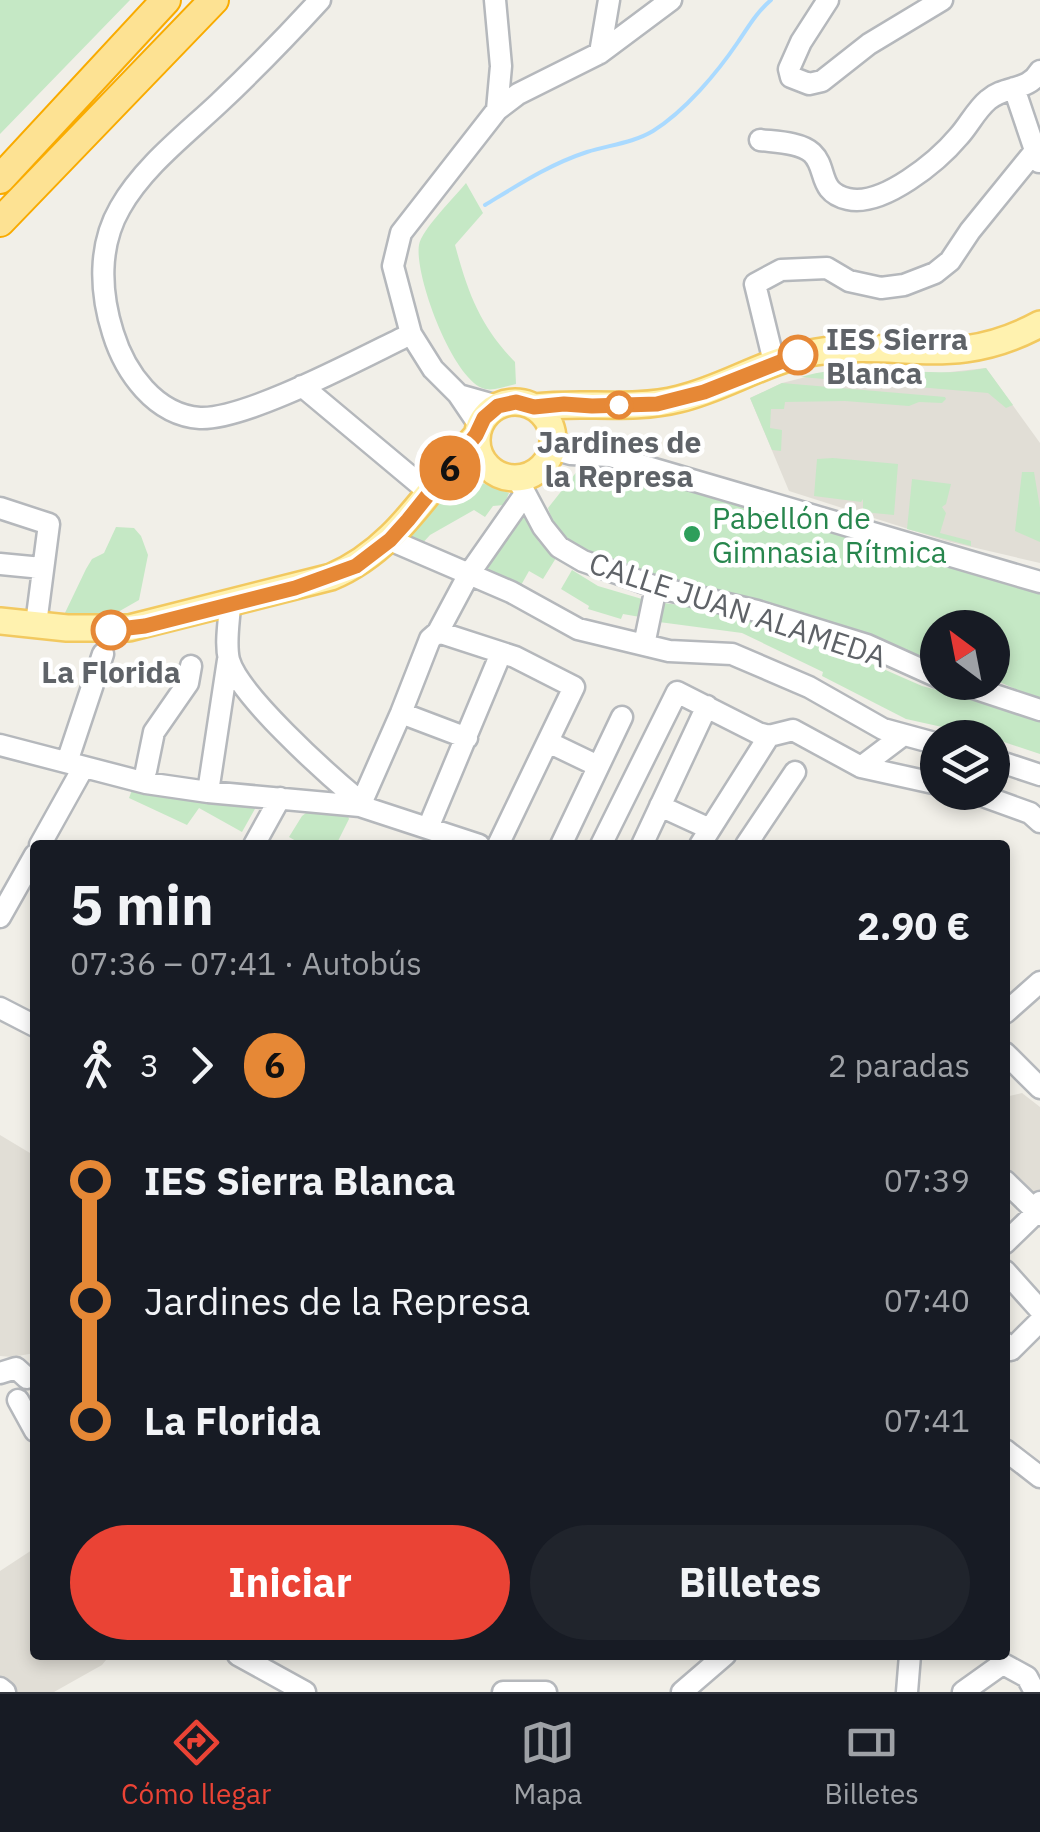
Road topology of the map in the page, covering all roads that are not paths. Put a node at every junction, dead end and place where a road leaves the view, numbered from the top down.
1 (166, 0) edge
2 (214, 0) edge
3 (320, 0) edge
4 (495, 0) edge
5 (609, 0) edge
6 (671, 0) edge
7 (828, 0) edge
8 (942, 0) edge
9 (600, 53) junction
10 (1040, 71) edge
11 (1014, 88) junction
12 (71, 102) junction
13 (496, 110) junction
14 (760, 140) dead end
15 (0, 155) edge
16 (1037, 157) edge
17 (0, 179) edge
18 (0, 222) edge
19 (400, 276) junction
20 (1040, 324) edge
21 (420, 340) junction
22 (774, 362) junction
23 (302, 386) junction
24 (451, 387) junction
25 (498, 406) junction
26 (592, 406) junction
27 (534, 407) junction
28 (478, 430) junction
29 (553, 441) junction
30 (490, 469) junction
31 (436, 486) junction
32 (521, 486) junction
33 (0, 508) edge
34 (390, 540) junction
35 (0, 564) edge
36 (42, 568) junction
37 (469, 574) junction
38 (1040, 582) edge
39 (656, 586) junction
40 (230, 605) junction
41 (0, 621) edge
42 (36, 624) junction
43 (438, 632) junction
44 (644, 646) junction
45 (501, 653) junction
46 (102, 654) dead end
47 (229, 658) junction
48 (191, 666) dead end
49 (920, 669) edge
50 (568, 684) junction
51 (1010, 700) edge
52 (708, 706) junction
53 (1040, 710) edge
54 (402, 714) junction
55 (622, 716) dead end
56 (769, 736) junction
57 (902, 736) junction
58 (467, 738) junction
59 (920, 740) edge
60 (548, 742) junction
61 (0, 745) edge
62 (76, 760) junction
63 (1010, 764) edge
64 (598, 766) junction
65 (862, 767) junction
66 (146, 771) dead end
67 (795, 772) dead end
68 (1040, 775) edge
69 (332, 778) junction
70 (920, 780) edge
71 (208, 792) junction
72 (284, 799) junction
73 (318, 801) junction
74 (360, 806) junction
75 (660, 806) junction
76 (1010, 806) edge
77 (1040, 822) edge
78 (428, 828) junction
79 (705, 837) edge
80 (42, 840) edge
81 (257, 840) edge
82 (267, 840) edge
83 (465, 840) edge
84 (484, 840) edge
85 (500, 840) edge
86 (563, 840) edge
87 (603, 840) edge
88 (644, 840) edge
89 (749, 840) edge
90 (30, 863) edge
91 (0, 916) edge
92 (1040, 982) edge
93 (0, 1008) edge
94 (1010, 1009) edge
95 (30, 1023) edge
96 (1010, 1058) edge
97 (1036, 1078) edge
98 (1010, 1185) edge
99 (1039, 1210) edge
100 (1010, 1238) edge
101 (1010, 1277) edge
102 (1040, 1310) edge
103 (1040, 1321) edge
104 (1010, 1349) edge
105 (0, 1374) edge
106 (24, 1389) edge
107 (1010, 1454) edge
108 (1040, 1477) edge
109 (247, 1660) edge
110 (719, 1660) edge
111 (910, 1660) edge
112 (305, 1692) edge
113 (504, 1692) edge
114 (546, 1692) edge
115 (682, 1692) edge
116 (907, 1692) edge
117 (963, 1692) edge
118 (1035, 1692) edge

1 - 12 highway
2 - 18 highway
3 - 23 street
4 - 13 street
5 - 9 street
6 - 9 street
7 - 8 street
9 - 13 street
10 - 11 street
11 - 14 street
11 - 16 street
12 - 15 highway
12 - 17 highway
13 - 19 street
16 - 22 street
19 - 21 street
19 - 21 street
20 - 22 main road
21 - 23 street
21 - 24 street
22 - 26 main road
23 - 31 street
24 - 25 street
24 - 28 street
25 - 27 main road
25 - 28 main road
26 - 27 main road
26 - 29 main road
27 - 29 main road
28 - 30 main road
28 - 31 main road
29 - 32 main road
29 - 38 street
30 - 31 main road
30 - 32 main road
31 - 34 main road
32 - 37 street
32 - 39 street, CALLE JUAN ALAMEDA
33 - 36 street
34 - 37 street
34 - 40 main road
35 - 36 street
36 - 42 street
37 - 43 street
37 - 44 street
39 - 44 street
39 - 49 street, CALLE JUAN ALAMEDA
40 - 42 main road
40 - 47 street
41 - 42 main road
43 - 45 street
43 - 54 street
44 - 57 street
45 - 50 street
45 - 58 street
46 - 62 street
47 - 69 street
47 - 71 street
48 - 66 street
50 - 60 street
50 - 84 street
51 - 53 street
52 - 56 street
52 - 75 street
52 - 87 street
54 - 58 street
54 - 74 street
55 - 64 street
56 - 65 street
56 - 79 street
57 - 59 street
57 - 65 street
58 - 78 street
60 - 64 street
60 - 85 street
61 - 62 street
62 - 71 street
62 - 80 street
63 - 68 street
64 - 86 street
65 - 70 street
67 - 89 street
69 - 73 street
69 - 74 street
71 - 72 street
72 - 73 street
72 - 81 street
72 - 82 street
73 - 74 street
74 - 78 street
75 - 79 street
75 - 88 street
76 - 77 street
78 - 83 street
90 - 91 street
92 - 94 street
93 - 95 street
96 - 97 street
98 - 99 street
99 - 100 street
101 - 102 street
103 - 104 street
105 - 106 street
107 - 108 street
109 - 112 street
110 - 115 street
111 - 116 street
113 - 114 street
117 - 118 street

